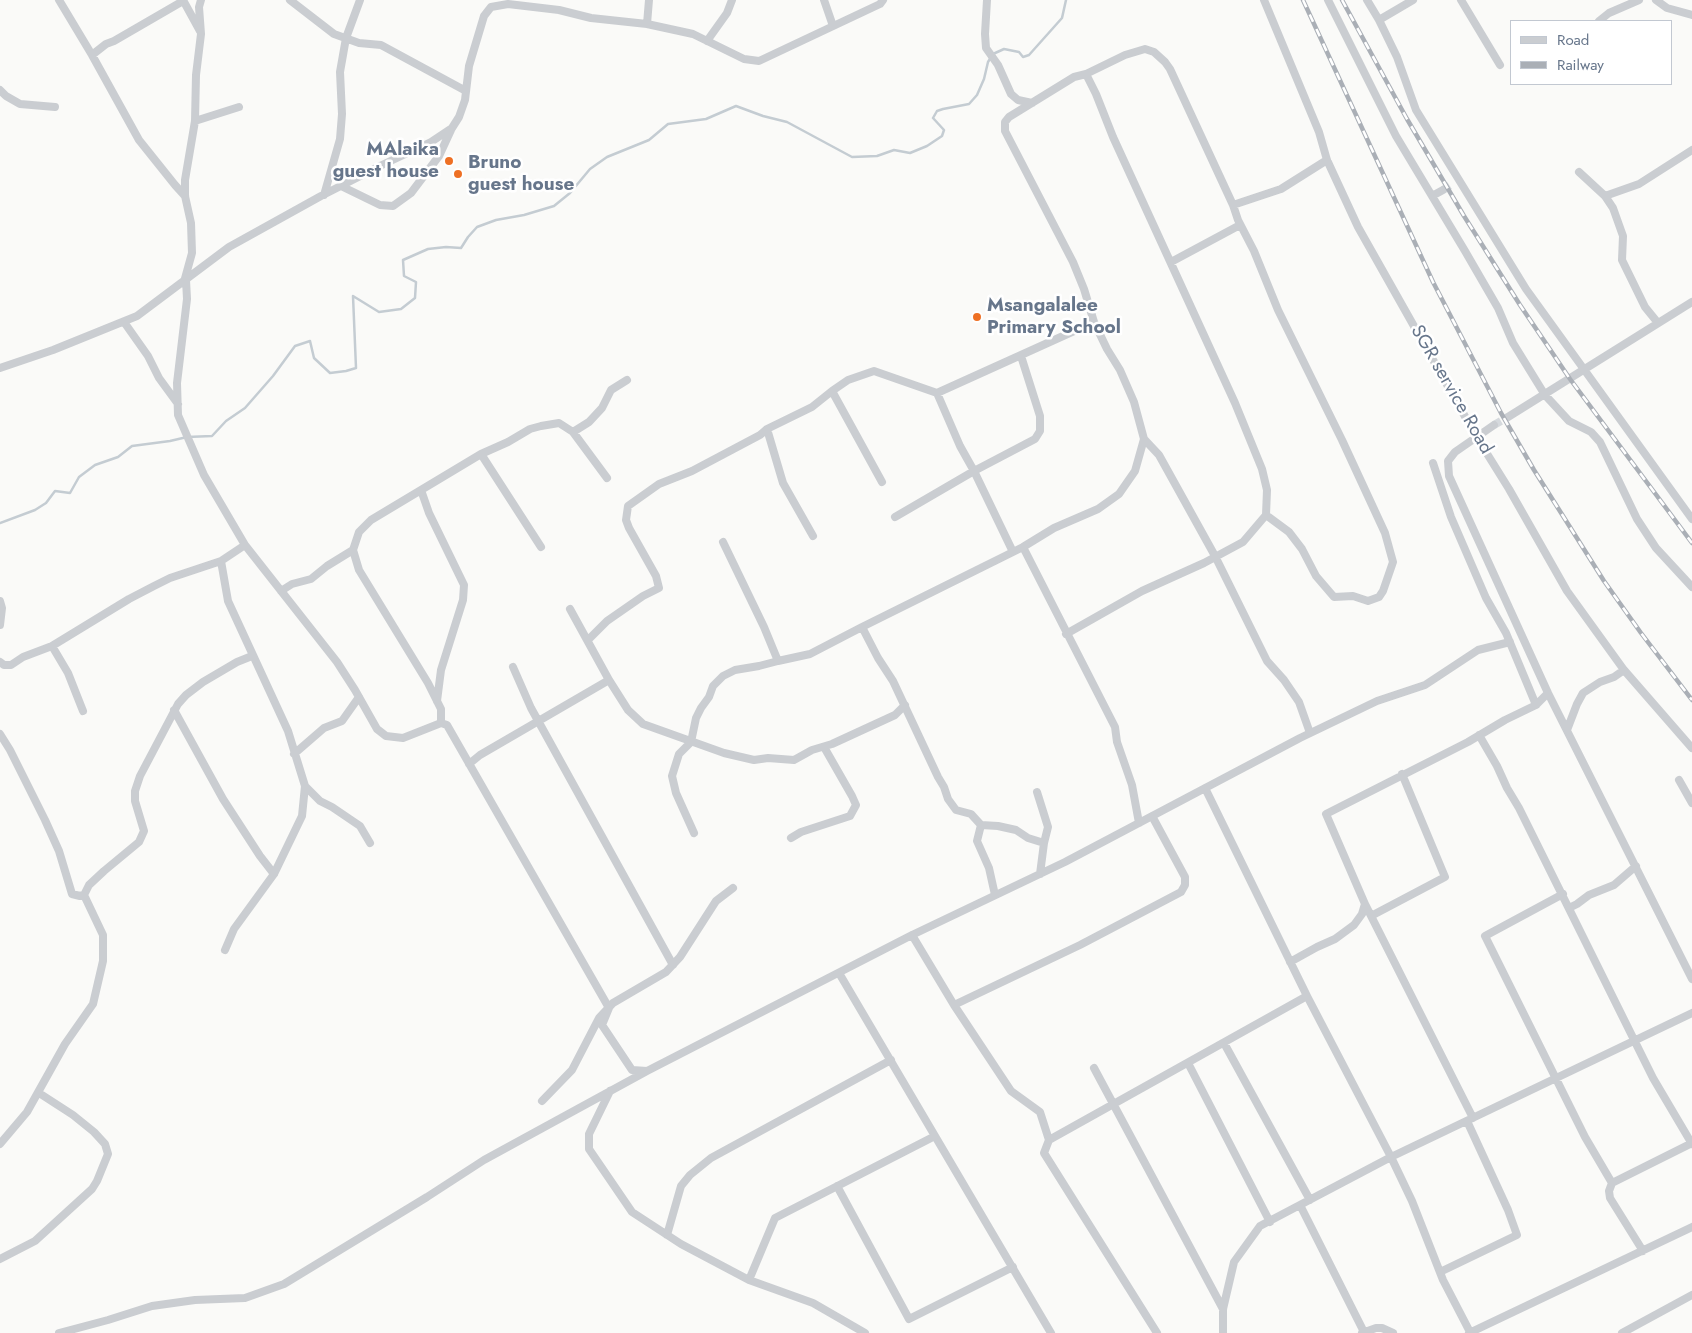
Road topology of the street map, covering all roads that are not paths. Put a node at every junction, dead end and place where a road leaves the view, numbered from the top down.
1 (58, 0) edge
2 (201, 0) edge
3 (290, 0) edge
4 (360, 0) edge
5 (560, 0) edge
6 (649, 0) edge
7 (732, 0) edge
8 (824, 0) edge
9 (884, 0) edge
10 (987, 0) edge
11 (1264, 0) edge
12 (1328, 0) edge
13 (1367, 0) edge
14 (1413, 0) edge
15 (1461, 0) edge
16 (1639, 0) edge
17 (1656, 0) edge
18 (183, 1) edge
19 (490, 4) edge
20 (559, 10) junction
21 (1692, 15) edge
22 (1379, 20) junction
23 (1600, 20) edge
24 (647, 24) junction
25 (833, 26) junction
26 (201, 34) junction
27 (346, 39) junction
28 (707, 41) junction
29 (92, 55) junction
30 (1500, 66) dead end
31 (1086, 74) junction
32 (0, 90) edge
33 (466, 91) junction
34 (1032, 103) junction
35 (55, 107) dead end
36 (238, 107) dead end
37 (195, 121) junction
38 (452, 128) junction
39 (1692, 150) edge
40 (1327, 160) junction
41 (1579, 172) dead end
42 (341, 186) junction
43 (1443, 190) tunnel mouth
44 (324, 194) junction
45 (185, 196) junction
46 (1432, 196) junction
47 (1605, 196) junction
48 (1233, 205) junction
49 (1240, 224) junction
50 (1171, 262) junction
51 (185, 281) junction
52 (1692, 302) edge
53 (124, 322) junction
54 (1094, 322) junction
55 (1658, 323) junction
56 (1021, 356) junction
57 (0, 368) edge
58 (1584, 370) junction
59 (626, 380) dead end
60 (832, 390) junction
61 (937, 393) junction
62 (1545, 394) junction
63 (178, 404) junction
64 (1508, 416) tunnel mouth
65 (1494, 426) tunnel mouth
66 (768, 428) junction
67 (572, 432) junction
68 (1476, 436) junction
69 (1144, 439) junction
70 (481, 454) junction
71 (1433, 464) dead end
72 (974, 471) junction
73 (607, 478) dead end
74 (882, 482) dead end
75 (421, 490) junction
76 (1266, 515) junction
77 (896, 517) dead end
78 (1692, 519) edge
79 (813, 536) dead end
80 (723, 542) dead end
81 (245, 545) junction
82 (541, 547) dead end
83 (1023, 547) junction
84 (353, 550) junction
85 (1012, 552) junction
86 (1215, 556) junction
87 (221, 561) junction
88 (1692, 587) edge
89 (281, 591) junction
90 (0, 601) edge
91 (570, 609) dead end
92 (0, 625) edge
93 (862, 627) junction
94 (1066, 634) junction
95 (588, 640) junction
96 (1510, 642) junction
97 (52, 646) junction
98 (252, 656) junction
99 (778, 661) junction
100 (0, 662) edge
101 (513, 667) dead end
102 (1624, 670) junction
103 (609, 680) junction
104 (1548, 693) junction
105 (359, 697) junction
106 (437, 701) junction
107 (905, 705) junction
108 (1536, 705) junction
109 (174, 710) junction
110 (83, 711) dead end
111 (538, 720) junction
112 (441, 723) junction
113 (1567, 730) junction
114 (1310, 733) junction
115 (0, 734) edge
116 (1479, 735) junction
117 (691, 742) junction
118 (824, 747) junction
119 (1692, 748) edge
120 (294, 754) junction
121 (469, 764) junction
122 (1402, 774) junction
123 (1679, 780) dead end
124 (305, 786) junction
125 (1205, 788) junction
126 (1037, 792) dead end
127 (1692, 802) edge
128 (1152, 816) junction
129 (1139, 823) junction
130 (981, 825) junction
131 (694, 833) dead end
132 (791, 838) dead end
133 (370, 843) dead end
134 (1044, 843) junction
135 (1636, 866) junction
136 (274, 874) junction
137 (1040, 874) junction
138 (733, 888) dead end
139 (1563, 894) junction
140 (84, 895) junction
141 (995, 895) junction
142 (1365, 904) junction
143 (1569, 908) junction
144 (1371, 916) junction
145 (912, 935) junction
146 (225, 950) dead end
147 (1290, 962) junction
148 (673, 965) junction
149 (839, 973) junction
150 (1692, 979) edge
151 (1307, 996) junction
152 (954, 1005) junction
153 (608, 1008) junction
154 (1692, 1013) edge
155 (1634, 1040) junction
156 (1224, 1042) junction
157 (891, 1060) junction
158 (1188, 1063) junction
159 (1094, 1068) dead end
160 (647, 1071) junction
161 (1556, 1078) junction
162 (610, 1091) junction
163 (39, 1093) junction
164 (542, 1101) dead end
165 (1113, 1105) junction
166 (1470, 1119) junction
167 (935, 1136) junction
168 (1049, 1140) junction
169 (1692, 1143) edge
170 (0, 1144) edge
171 (1391, 1157) junction
172 (1612, 1182) junction
173 (837, 1186) junction
174 (1310, 1200) junction
175 (1300, 1205) junction
176 (1270, 1222) junction
177 (1692, 1226) edge
178 (667, 1235) junction
179 (1642, 1251) junction
180 (0, 1259) edge
181 (1013, 1267) junction
182 (1440, 1272) junction
183 (749, 1280) junction
184 (1692, 1295) edge
185 (1223, 1309) junction
186 (1363, 1332) edge
187 (59, 1333) edge
188 (865, 1333) edge
189 (1051, 1333) edge
190 (1157, 1333) edge
191 (1223, 1333) edge
192 (1393, 1333) edge
193 (1469, 1333) edge
194 (1622, 1333) edge

1 - 29 street
2 - 26 street
3 - 27 street
4 - 27 street
5 - 20 street
6 - 24 street
7 - 28 street
8 - 25 street
9 - 25 street
10 - 34 street
11 - 40 street, SGR service Road
12 - 46 street
13 - 22 street
14 - 22 street
15 - 30 street
16 - 23 street
17 - 21 street
18 - 26 street
18 - 29 street
19 - 20 street
19 - 33 street
20 - 24 street
22 - 58 street
24 - 28 street
25 - 28 street
26 - 37 street
27 - 33 street
27 - 44 street
29 - 45 street
31 - 34 street
31 - 48 street
31 - 50 street
32 - 35 street
33 - 38 street
34 - 54 street
36 - 37 street
37 - 45 street
38 - 42 street
38 - 42 street
39 - 47 street
40 - 48 street
40 - 68 street, SGR service Road
41 - 47 street
42 - 44 street
43 - 46 street
44 - 51 street
45 - 51 street
46 - 62 street
47 - 55 street
48 - 49 street
49 - 50 street
49 - 76 street
50 - 76 street
51 - 53 street
51 - 63 street
52 - 55 street
53 - 57 street
53 - 63 street
54 - 56 street
54 - 69 street
55 - 58 street
56 - 61 street
56 - 72 street
58 - 62 street
58 - 78 street
59 - 67 street
60 - 61 street
60 - 66 street
60 - 74 street
61 - 72 street
62 - 64 street
62 - 88 street
63 - 81 street
65 - 68 street
66 - 79 street
66 - 95 street
67 - 70 street
67 - 73 street
68 - 102 street, SGR service Road
68 - 104 street
69 - 83 street
69 - 86 street
70 - 75 street
70 - 82 street
71 - 96 street
72 - 77 street
72 - 85 street
75 - 84 street
75 - 106 street
76 - 86 street
80 - 99 street
81 - 87 street
81 - 89 street
83 - 85 street
83 - 94 street
84 - 89 street
84 - 106 street
85 - 93 street
86 - 94 street
86 - 114 street
87 - 97 street
87 - 98 street
89 - 105 street
90 - 92 street
91 - 95 street
93 - 99 street
93 - 107 street
94 - 129 street
95 - 103 street
96 - 108 street
96 - 114 street
97 - 100 street
97 - 110 street
98 - 109 street
98 - 120 street
99 - 117 street
101 - 111 street
102 - 113 street
102 - 119 street, SGR service Road
103 - 111 street
103 - 117 street
104 - 108 street
104 - 113 street
105 - 112 street
105 - 120 street
106 - 112 street
107 - 118 street
107 - 130 street
108 - 116 street
109 - 136 street
109 - 140 street
111 - 121 street
111 - 148 street
112 - 121 street
113 - 135 street
114 - 125 street
115 - 140 street
116 - 122 street
116 - 139 street
117 - 118 street
117 - 131 street
118 - 132 street
120 - 124 street
121 - 153 street
122 - 142 street
122 - 144 street
123 - 127 street
124 - 133 street
124 - 136 street
125 - 128 street
125 - 147 street
126 - 134 street
128 - 129 street
128 - 152 street
129 - 137 street
130 - 134 street
130 - 141 street
134 - 137 street
135 - 143 street
135 - 150 street
136 - 146 street
137 - 141 street
138 - 148 street
139 - 143 street
139 - 161 street
140 - 163 street
141 - 145 street
142 - 144 street
142 - 147 street
143 - 155 street
144 - 166 street
145 - 149 street
145 - 152 street
147 - 151 street
148 - 153 street
149 - 157 street
149 - 160 street
151 - 156 street
151 - 171 street
152 - 168 street
153 - 160 street
153 - 164 street
154 - 155 street
155 - 161 street
155 - 169 street
156 - 158 street
156 - 174 street
157 - 167 street
157 - 178 street
158 - 165 street
158 - 176 street
159 - 165 street
160 - 162 street
161 - 166 street
161 - 172 street
162 - 178 street
162 - 187 street
163 - 170 street
163 - 180 street
165 - 168 street
165 - 185 street
166 - 171 street
166 - 182 street
167 - 173 street
167 - 181 street
168 - 190 street
169 - 172 street
171 - 174 street
171 - 182 street
172 - 179 street
173 - 181 street
173 - 183 street
174 - 175 street
175 - 176 street
175 - 186 street
176 - 185 street
177 - 179 street
178 - 183 street
179 - 193 street
181 - 189 street
182 - 193 street
183 - 188 street
184 - 194 street
185 - 191 street
186 - 192 street

